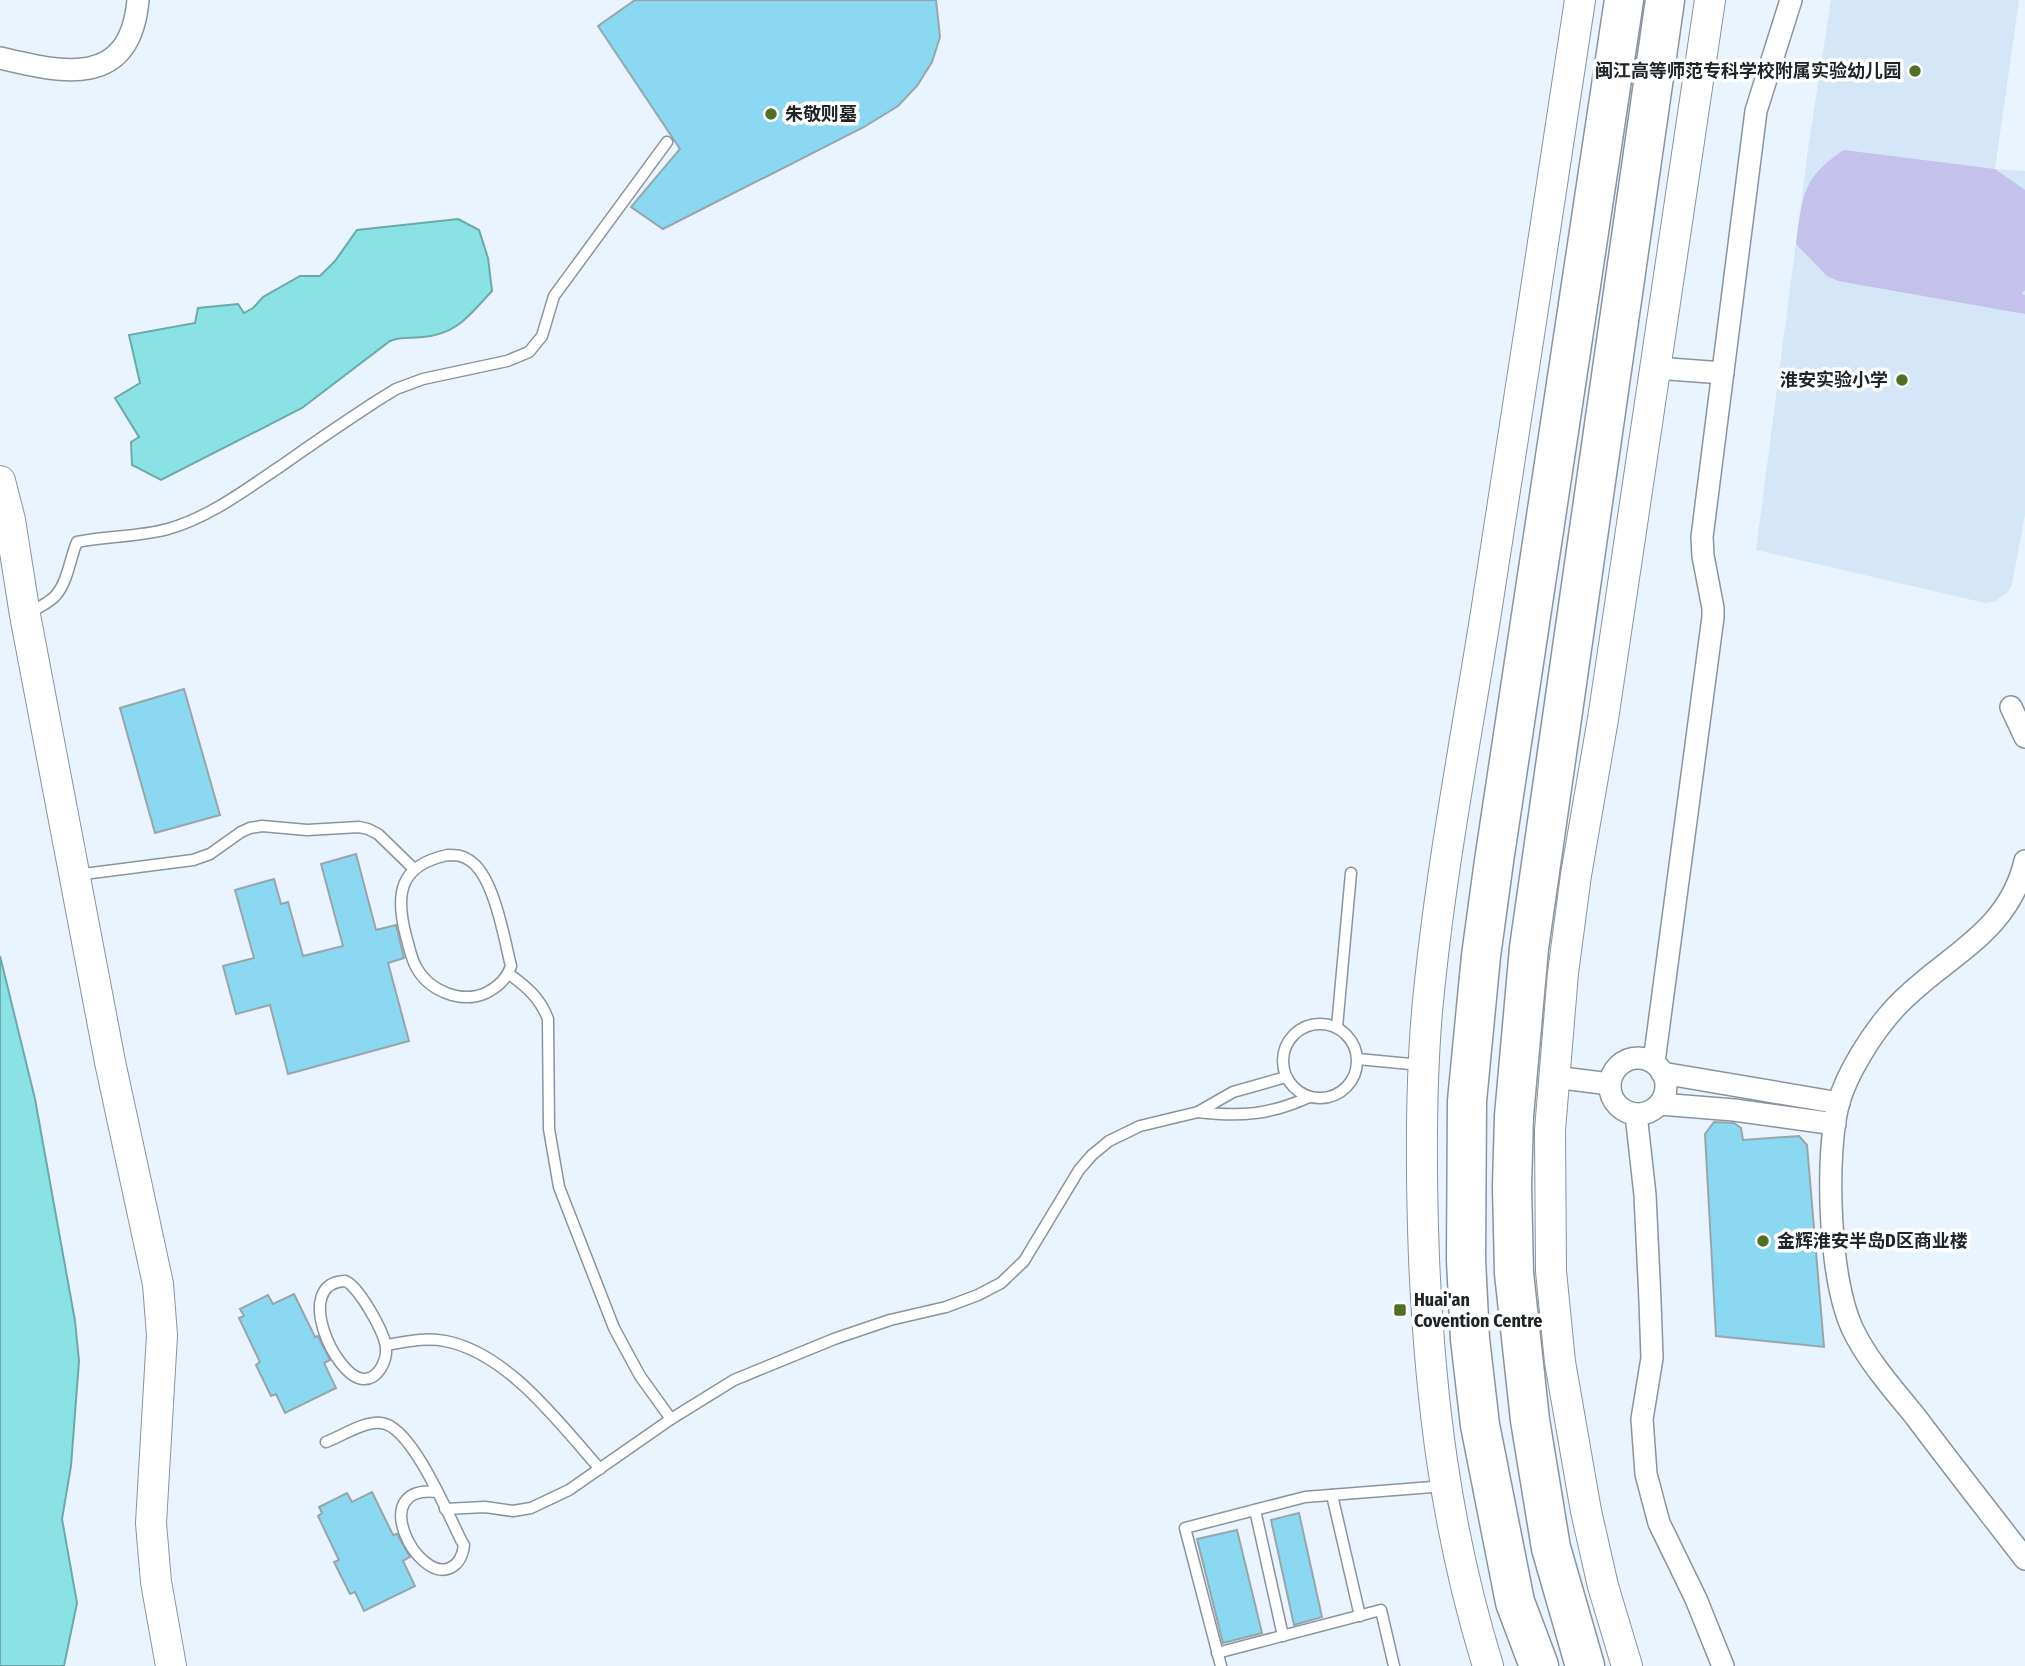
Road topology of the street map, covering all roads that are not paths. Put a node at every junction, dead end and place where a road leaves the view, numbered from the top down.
1 (138, 0) edge
2 (1580, 0) edge
3 (1624, 0) edge
4 (1665, 0) edge
5 (1710, 0) edge
6 (1791, 0) edge
7 (0, 58) edge
8 (667, 142) dead end
9 (1656, 368) junction
10 (1723, 373) junction
11 (0, 481) edge
12 (25, 615) junction
13 (2011, 707) dead end
14 (2025, 737) edge
15 (2025, 861) edge
16 (414, 869) junction
17 (1351, 873) dead end
18 (74, 876) junction
19 (509, 974) junction
20 (1336, 1027) junction
21 (1358, 1059) junction
22 (1425, 1065) junction
23 (1460, 1067) tunnel mouth
24 (1658, 1068) junction
25 (1544, 1076) junction
26 (1286, 1077) junction
27 (1610, 1084) junction
28 (1309, 1097) junction
29 (1660, 1104) junction
30 (1198, 1112) junction
31 (1837, 1113) junction
32 (1636, 1114) junction
33 (386, 1345) junction
34 (671, 1419) junction
35 (326, 1442) dead end
36 (600, 1469) junction
37 (1445, 1486) junction
38 (437, 1492) junction
39 (1332, 1495) junction
40 (445, 1509) junction
41 (1255, 1510) junction
42 (2025, 1559) edge
43 (1360, 1616) junction
44 (1283, 1636) junction
45 (1217, 1653) junction
46 (171, 1666) edge
47 (1221, 1666) edge
48 (1394, 1666) edge
49 (1488, 1666) edge
50 (1539, 1666) edge
51 (1585, 1666) edge
52 (1627, 1666) edge
53 (1723, 1666) edge

1 - 7 street
2 - 22 main road
3 - 50 highway
4 - 51 highway
5 - 9 main road
6 - 10 street
8 - 12 lane
9 - 10 street
9 - 25 main road
10 - 24 street
11 - 12 main road
12 - 18 main road
13 - 14 street
15 - 31 street
16 - 18 lane
16 - 19 lane
16 - 19 lane
17 - 20 lane
18 - 46 main road
19 - 34 lane
20 - 21 lane
20 - 26 lane
21 - 22 lane
21 - 28 lane
22 - 23 main road
22 - 37 main road
24 - 27 street
24 - 29 street
24 - 31 street
25 - 27 street
25 - 52 main road
26 - 28 lane
26 - 30 lane
27 - 32 street
28 - 30 lane
29 - 31 street
29 - 32 street
30 - 34 lane
31 - 42 street
32 - 53 street
33 - 33 lane
33 - 36 lane
34 - 36 lane
35 - 38 lane
36 - 40 lane
37 - 39 lane
37 - 49 main road
38 - 40 lane
38 - 40 lane
39 - 41 lane
39 - 43 lane
41 - 44 lane
41 - 45 lane
43 - 44 lane
43 - 48 lane
44 - 45 lane
45 - 47 lane

